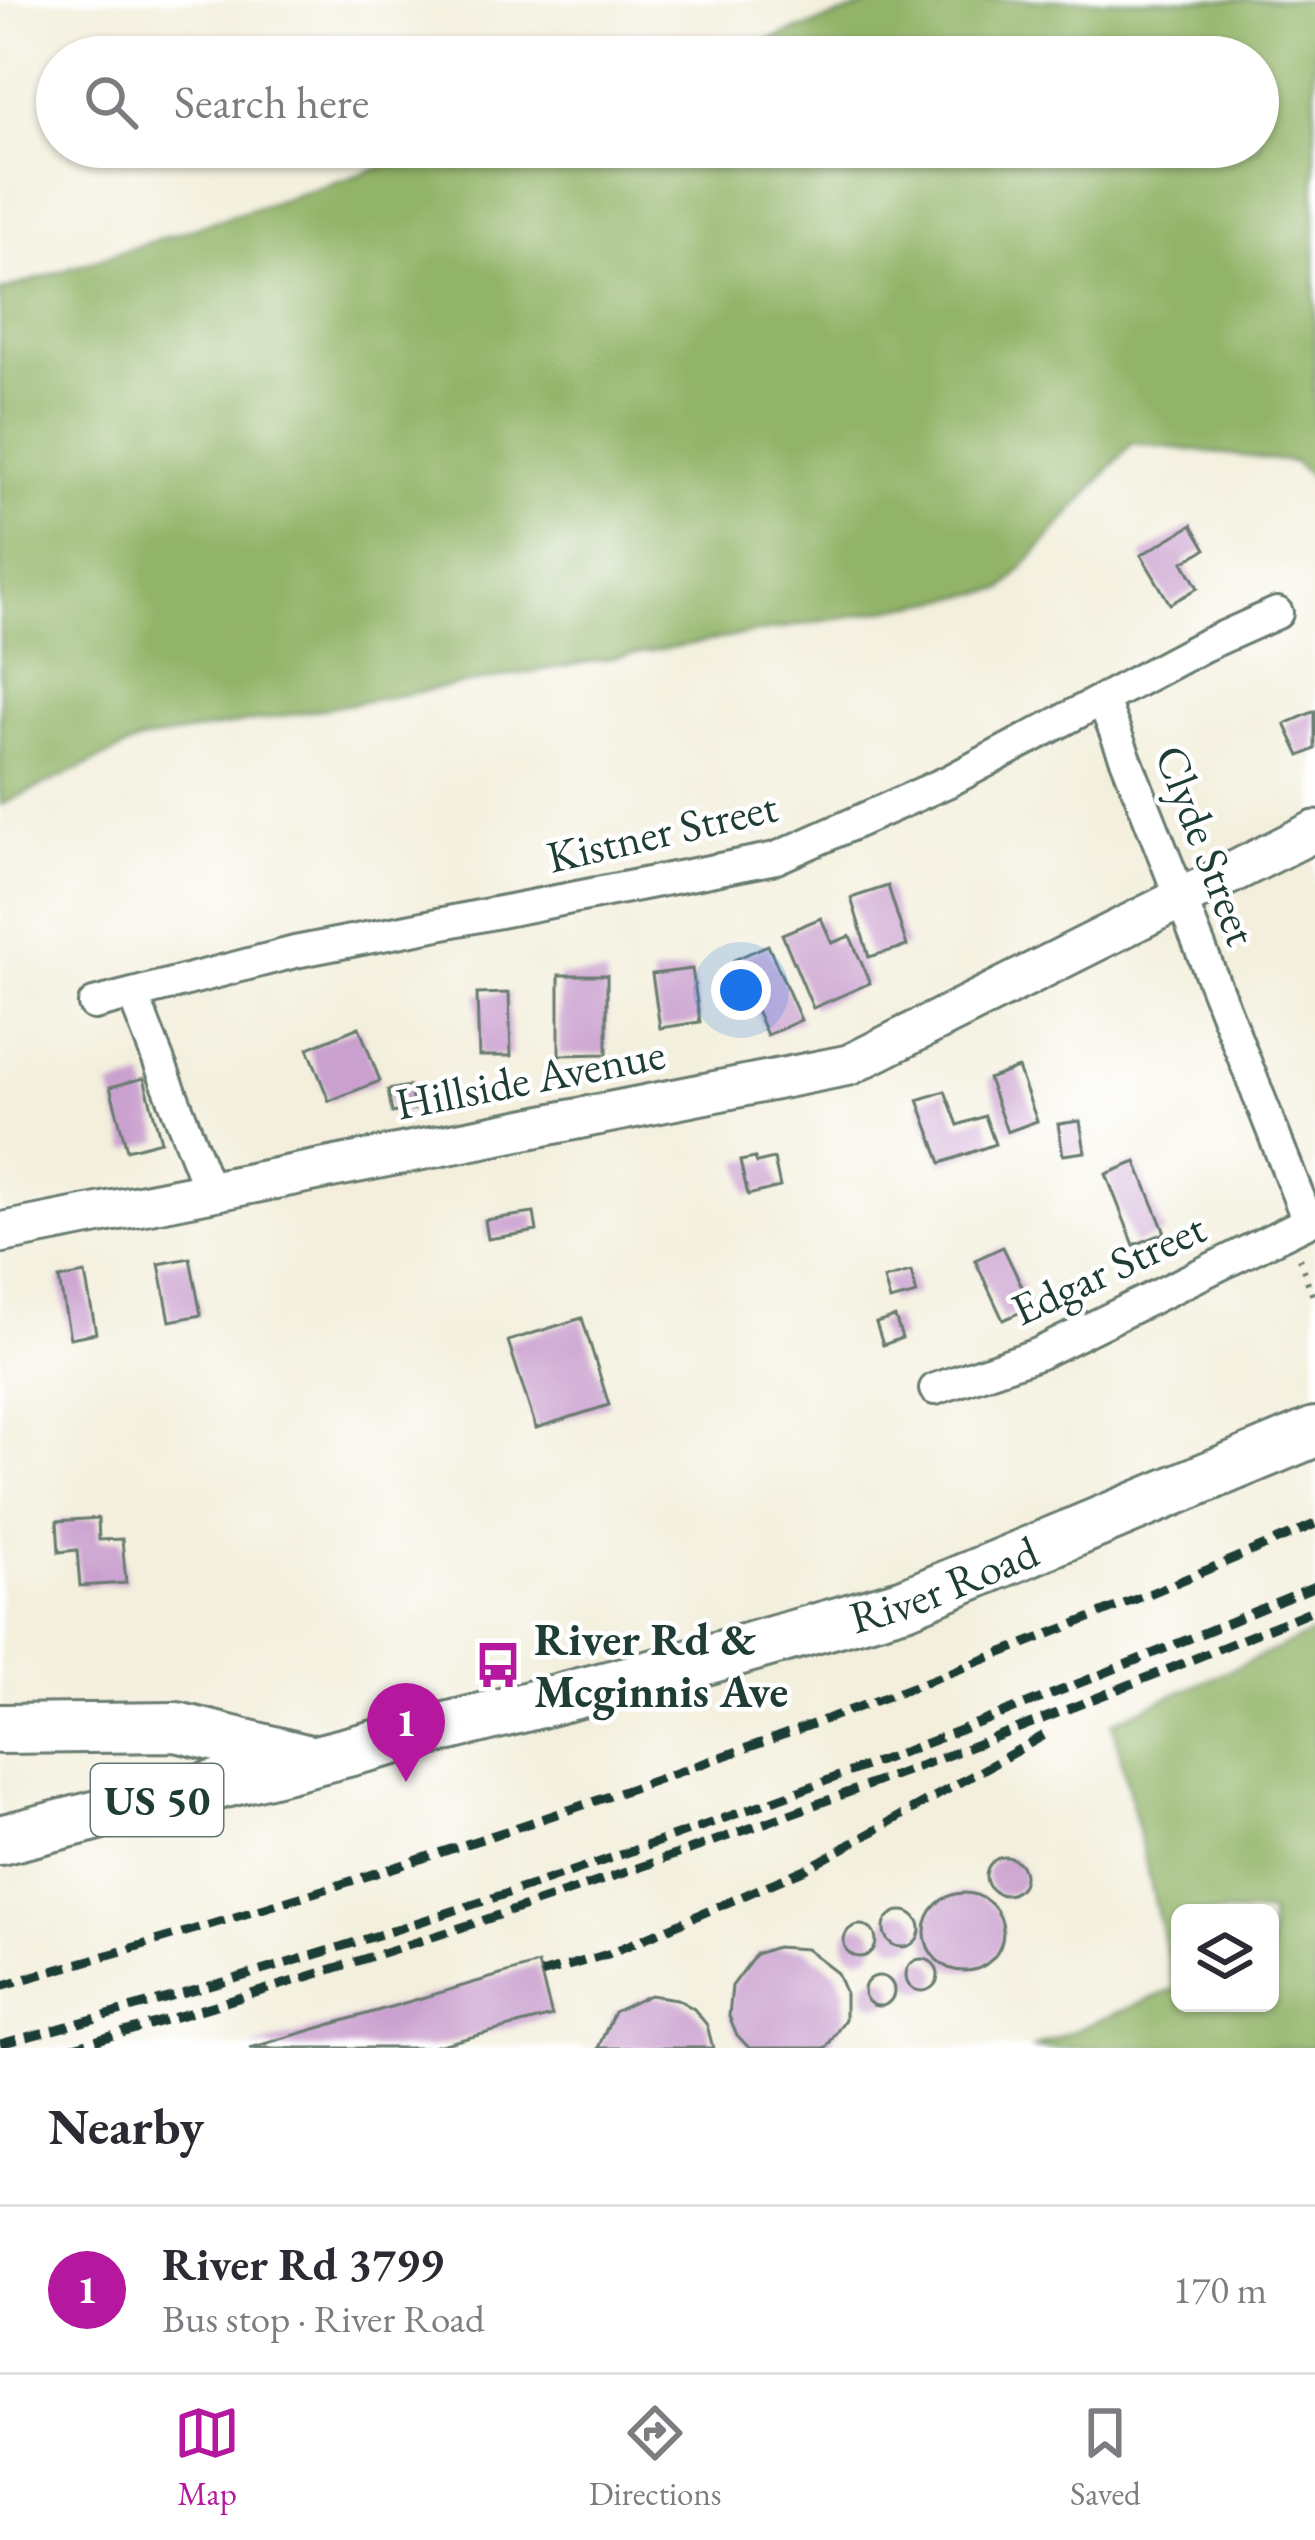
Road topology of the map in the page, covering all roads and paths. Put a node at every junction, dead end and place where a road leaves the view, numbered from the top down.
1 (1277, 613) dead end
2 (1103, 701) junction
3 (1315, 831) edge
4 (1180, 902) junction
5 (133, 995) junction
6 (94, 1004) dead end
7 (209, 1190) junction
8 (1311, 1220) edge
9 (0, 1233) edge
10 (935, 1389) dead end
11 (1315, 1432) edge
12 (0, 1730) edge
13 (314, 1761) junction
14 (0, 1840) edge

1 - 2 street, Kistner Street
2 - 4 street, Clyde Street
2 - 5 street, Kistner Street
3 - 4 street, Hillside Avenue
4 - 7 street, Hillside Avenue
4 - 8 street, Clyde Street
5 - 6 street, Kistner Street
5 - 7 street
7 - 9 street, Hillside Avenue
8 - 10 street, Edgar Street
11 - 13 main road, River Road / US 50
12 - 13 main road
13 - 14 main road, River Road / US 50

